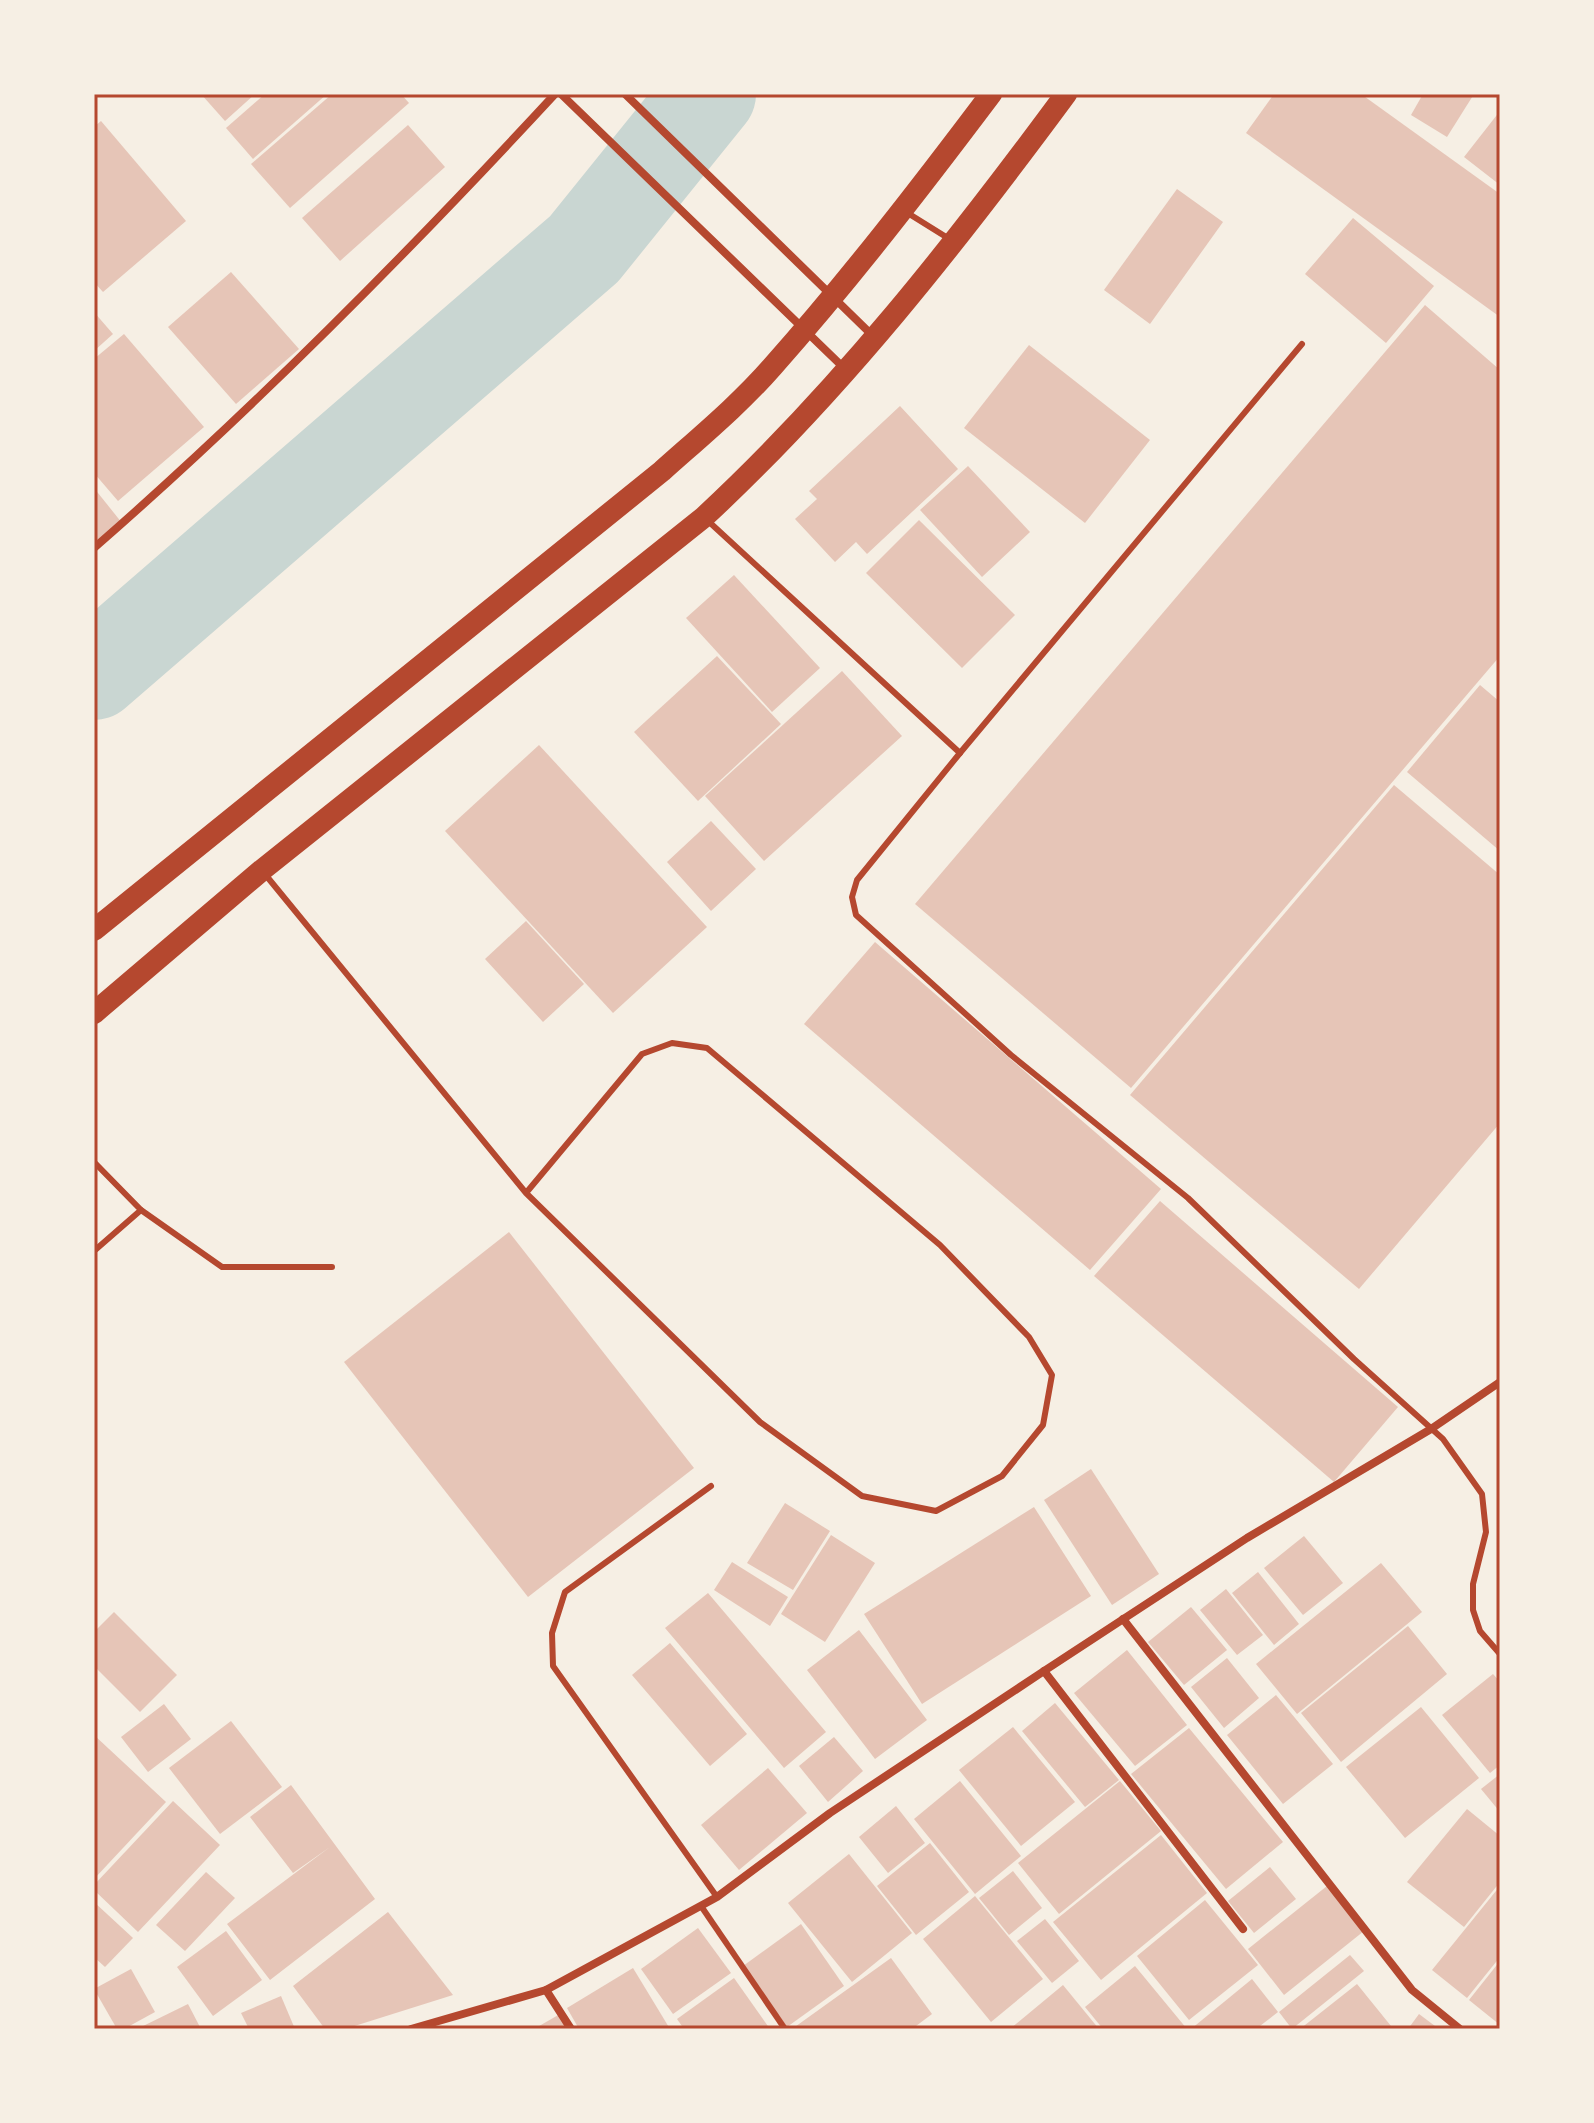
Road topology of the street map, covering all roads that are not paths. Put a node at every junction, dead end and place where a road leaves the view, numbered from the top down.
1 (558, 94) edge
2 (991, 94) edge
3 (1066, 94) edge
4 (626, 95) edge
5 (903, 210) junction
6 (954, 242) junction
7 (832, 295) junction
8 (804, 328) junction
9 (875, 337) junction
10 (1302, 344) dead end
11 (845, 370) junction
12 (704, 517) junction
13 (94, 548) edge
14 (960, 753) junction
15 (262, 870) junction
16 (94, 930) edge
17 (94, 1013) edge
18 (94, 1162) edge
19 (526, 1193) junction
20 (141, 1210) junction
21 (94, 1251) edge
22 (332, 1267) dead end
23 (1500, 1382) edge
24 (1431, 1429) junction
25 (711, 1486) dead end
26 (1123, 1619) junction
27 (1500, 1654) edge
28 (1044, 1671) junction
29 (717, 1897) junction
30 (701, 1906) junction
31 (1243, 1929) dead end
32 (546, 1990) junction
33 (411, 2029) edge
34 (571, 2029) edge
35 (785, 2029) edge
36 (1460, 2029) edge

1 - 8 street
1 - 13 street
2 - 5 highway
3 - 6 highway
4 - 7 street
5 - 6 lane
5 - 7 highway
6 - 9 highway
7 - 8 highway
7 - 9 street
8 - 11 street
8 - 16 highway
9 - 11 highway
10 - 14 lane
11 - 12 highway
12 - 14 lane
12 - 15 highway
14 - 24 lane
15 - 17 highway
15 - 19 lane
18 - 20 lane
19 - 19 lane
20 - 21 lane
20 - 22 lane
23 - 24 street
24 - 26 street
24 - 27 lane
25 - 29 lane
26 - 28 street
26 - 36 street
28 - 29 street
28 - 31 street
29 - 30 street
30 - 32 street
30 - 35 lane
32 - 33 street
32 - 34 street

